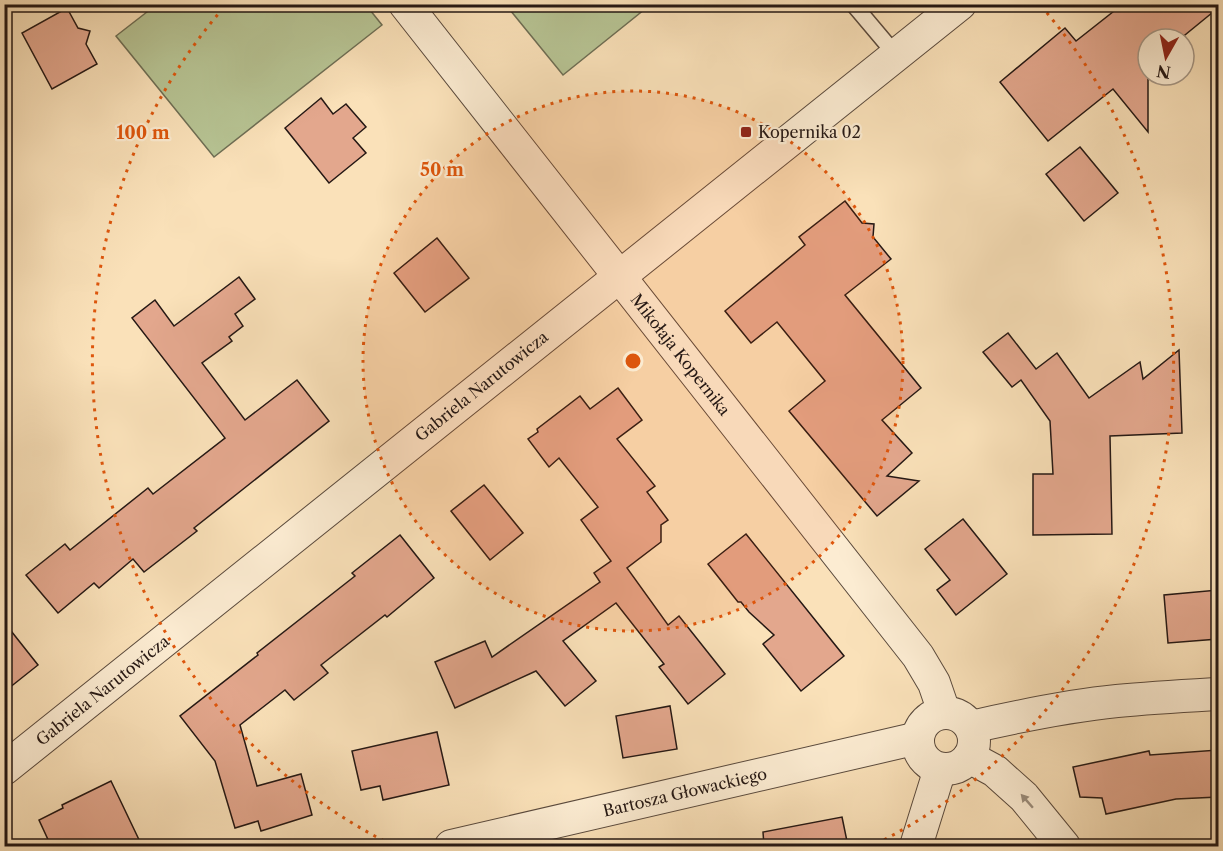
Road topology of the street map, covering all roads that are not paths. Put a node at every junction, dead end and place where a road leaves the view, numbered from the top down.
1 (405, 4) edge
2 (853, 4) edge
3 (960, 4) edge
4 (896, 55) junction
5 (620, 276) junction
6 (1218, 694) edge
7 (958, 719) junction
8 (918, 738) junction
9 (969, 757) junction
10 (4, 769) edge
11 (940, 769) junction
12 (451, 846) edge
13 (916, 846) edge
14 (1064, 846) edge

1 - 5 street, Mikołaja Kopernika
2 - 4 lane
3 - 4 street, Gabriela Narutowicza
4 - 5 street, Gabriela Narutowicza
5 - 7 street, Mikołaja Kopernika
5 - 10 street, Gabriela Narutowicza
6 - 7 street
7 - 8 street
7 - 9 street
8 - 11 street
8 - 12 street, Bartosza Głowackiego
9 - 11 street
14 -> 9 street
11 - 13 street

